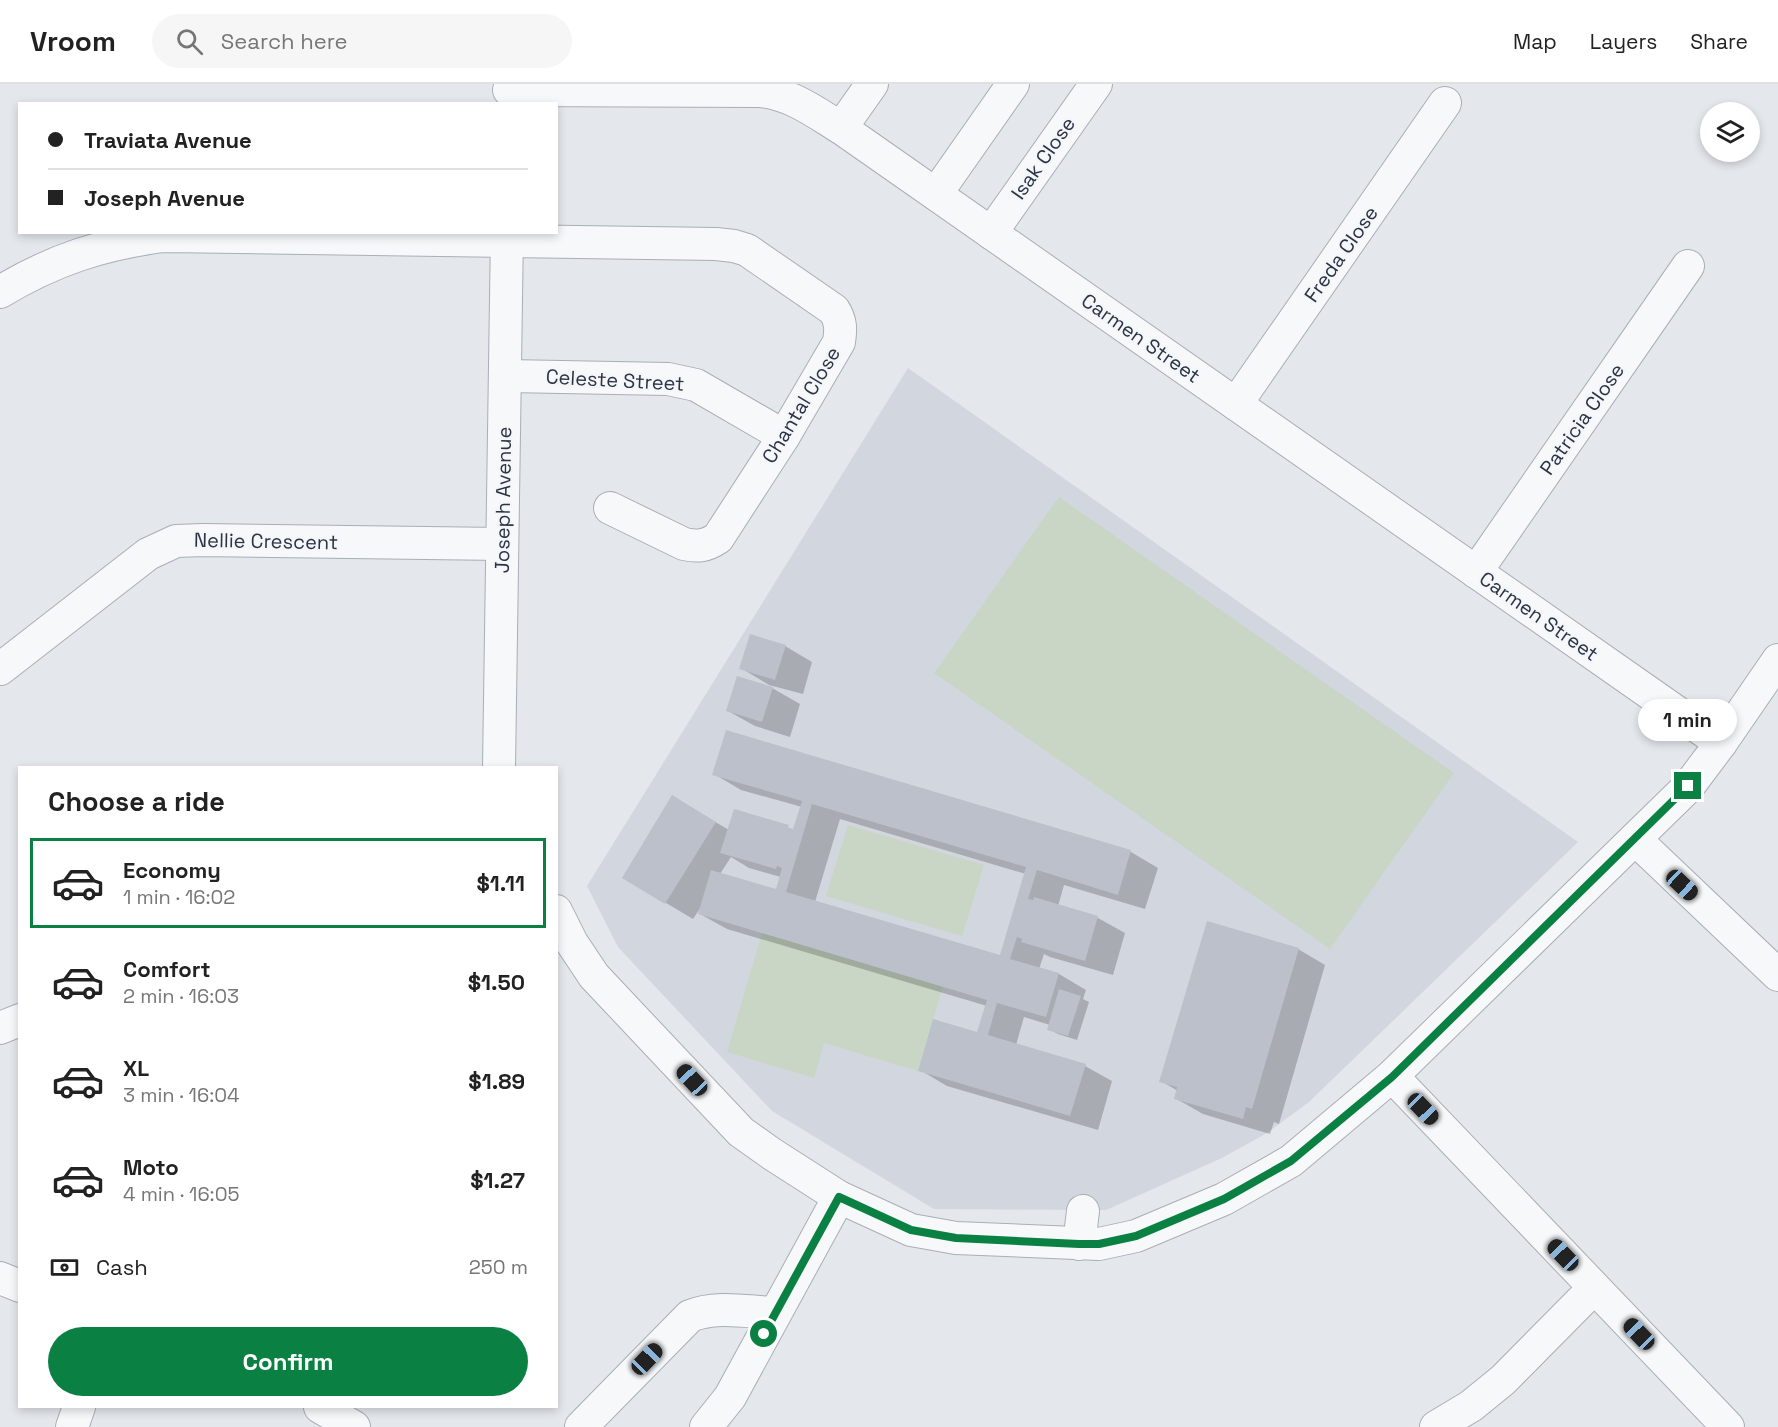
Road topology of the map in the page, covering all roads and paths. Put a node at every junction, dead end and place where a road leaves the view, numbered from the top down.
1 (872, 84) edge
2 (1013, 84) edge
3 (1096, 84) edge
4 (509, 92) edge
5 (1445, 103) dead end
6 (841, 128) junction
7 (936, 194) junction
8 (991, 233) junction
9 (507, 236) edge
10 (1688, 266) dead end
11 (0, 292) edge
12 (505, 375) junction
13 (1236, 404) junction
14 (784, 436) junction
15 (610, 508) dead end
16 (502, 544) junction
17 (1476, 572) junction
18 (1778, 660) edge
19 (0, 669) edge
20 (1721, 743) junction
21 (500, 766) edge
22 (1635, 839) junction
23 (558, 915) edge
24 (1778, 975) edge
25 (18, 1021) edge
26 (0, 1028) edge
27 (1392, 1077) junction
28 (839, 1197) junction
29 (1083, 1211) dead end
30 (1079, 1244) junction
31 (0, 1278) edge
32 (18, 1285) edge
33 (1594, 1288) junction
34 (775, 1313) junction
35 (79, 1408) edge
36 (322, 1408) edge
37 (72, 1427) edge
38 (354, 1427) edge
39 (581, 1427) edge
40 (706, 1427) edge
41 (1436, 1427) edge
42 (1728, 1427) edge

1 - 6 street
2 - 7 street
3 - 8 street, Isak Close
4 - 6 street, Carmen Street
5 - 13 street, Freda Close
6 - 7 street, Carmen Street
7 - 8 street, Carmen Street
8 - 13 street, Carmen Street
9 - 11 street, Chantal Close
9 - 12 street, Joseph Avenue
9 - 14 street, Chantal Close
10 - 17 street, Patricia Close
12 - 14 street, Celeste Street
12 - 16 street, Joseph Avenue
13 - 17 street, Carmen Street
14 - 15 street, Chantal Close
16 - 19 street, Nellie Crescent
16 - 21 street, Joseph Avenue
17 - 20 street, Carmen Street
18 - 20 street
20 - 22 street
22 - 24 street
22 - 27 street
23 - 28 street
25 - 26 street
27 - 30 street
27 - 33 street
28 - 30 street
28 - 34 street
29 - 30 street
31 - 32 street
33 - 41 street
33 - 42 street
34 - 39 street
34 - 40 street
35 - 37 street
36 - 38 street

